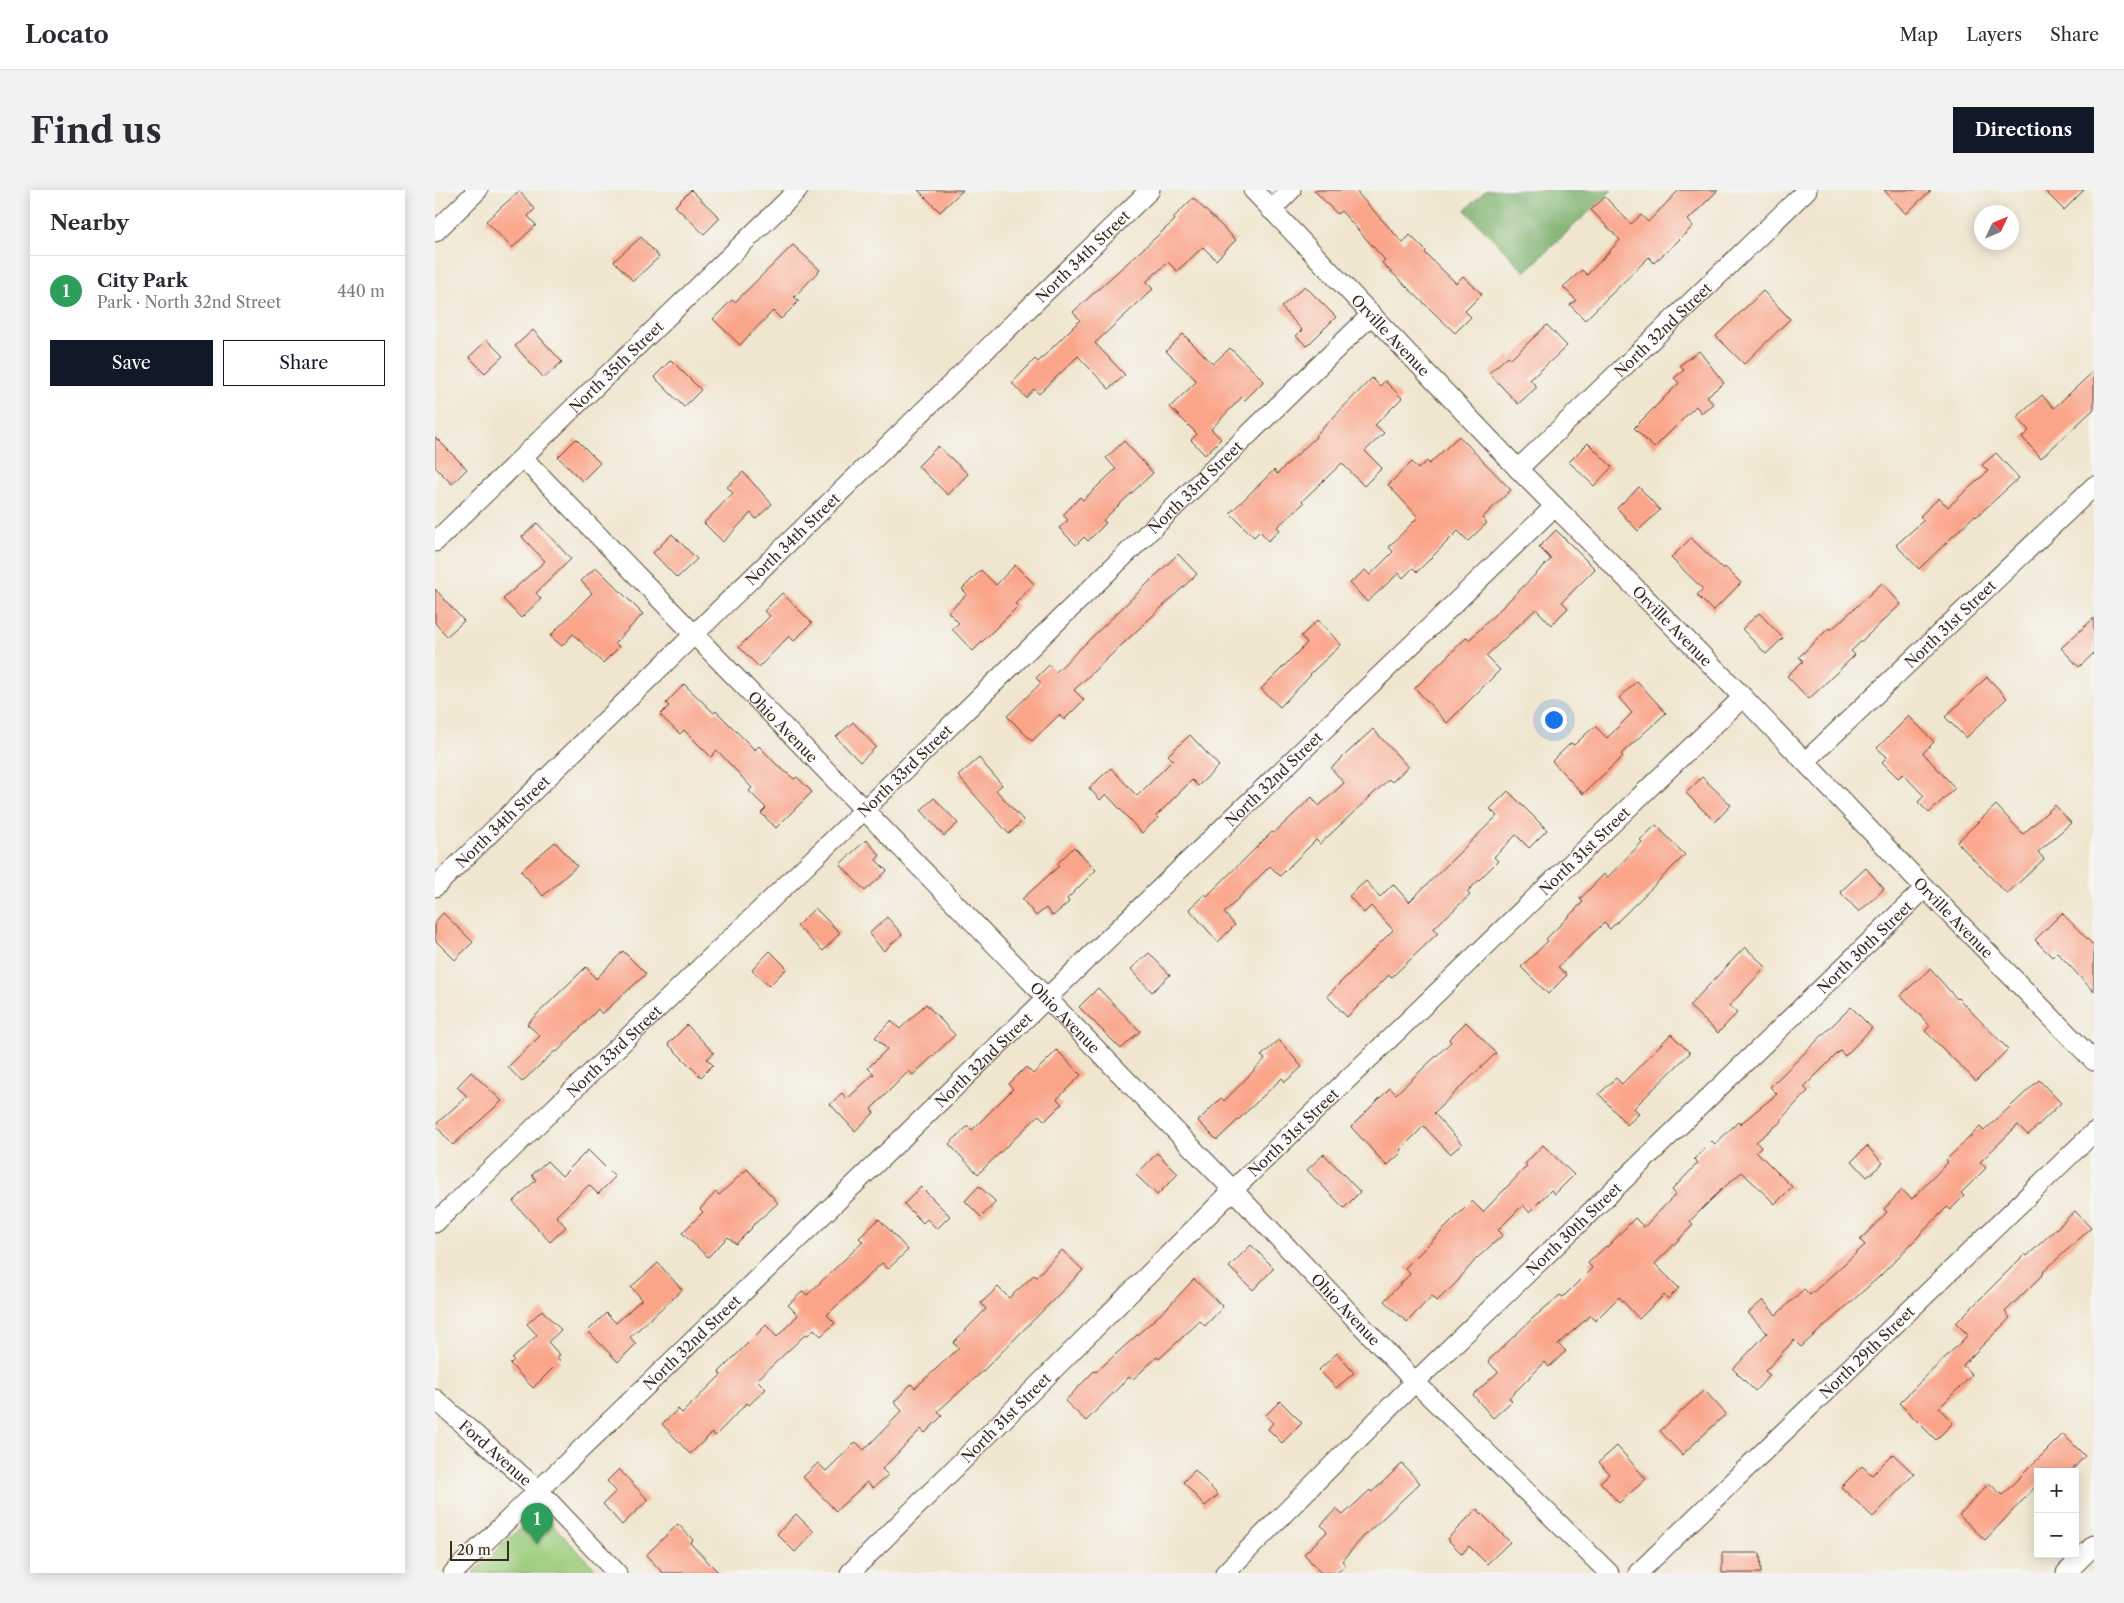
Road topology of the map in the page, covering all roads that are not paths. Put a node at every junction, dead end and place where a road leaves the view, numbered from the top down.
1 (478, 190) edge
2 (798, 190) edge
3 (1150, 190) edge
4 (1253, 190) edge
5 (1291, 190) edge
6 (1807, 190) edge
7 (1271, 210) junction
8 (435, 232) edge
9 (1372, 314) junction
10 (523, 458) junction
11 (1518, 468) junction
12 (2094, 486) edge
13 (1555, 506) junction
14 (435, 542) edge
15 (693, 634) junction
16 (1743, 697) junction
17 (1806, 761) junction
18 (863, 811) junction
19 (435, 887) edge
20 (1925, 888) junction
21 (1046, 998) junction
22 (2093, 1057) edge
23 (2094, 1132) edge
24 (1233, 1190) junction
25 (435, 1223) edge
26 (1415, 1382) junction
27 (435, 1399) edge
28 (539, 1491) junction
29 (2094, 1545) edge
30 (453, 1573) edge
31 (617, 1573) edge
32 (850, 1573) edge
33 (1225, 1573) edge
34 (1609, 1573) edge
35 (1638, 1573) edge
36 (2066, 1573) edge

1 - 8 street
2 - 10 street, North 35th Street
3 - 15 street, North 34th Street
4 - 7 street, Orville Avenue
5 - 7 street
6 - 11 street, North 32nd Street
7 - 9 street, Orville Avenue
9 - 11 street, Orville Avenue
9 - 18 street, North 33rd Street
10 - 14 street, North 35th Street
10 - 15 street, Ohio Avenue
11 - 13 street, Orville Avenue
12 - 17 street, North 31st Street
13 - 16 street, Orville Avenue
13 - 21 street, North 32nd Street
15 - 18 street, Ohio Avenue
15 - 19 street, North 34th Street
16 - 17 street, Orville Avenue
16 - 24 street, North 31st Street
17 - 20 street, Orville Avenue
18 - 21 street, Ohio Avenue
18 - 25 street, North 33rd Street
20 - 22 street, Orville Avenue
20 - 26 street, North 30th Street
21 - 24 street, Ohio Avenue
21 - 28 street, North 32nd Street
23 - 35 street, North 29th Street
24 - 26 street, Ohio Avenue
24 - 32 street, North 31st Street
26 - 33 street, North 30th Street
26 - 34 street, Ohio Avenue
27 - 28 street, Ford Avenue
28 - 30 street, North 32nd Street
28 - 31 street, Ford Avenue
29 - 36 street

